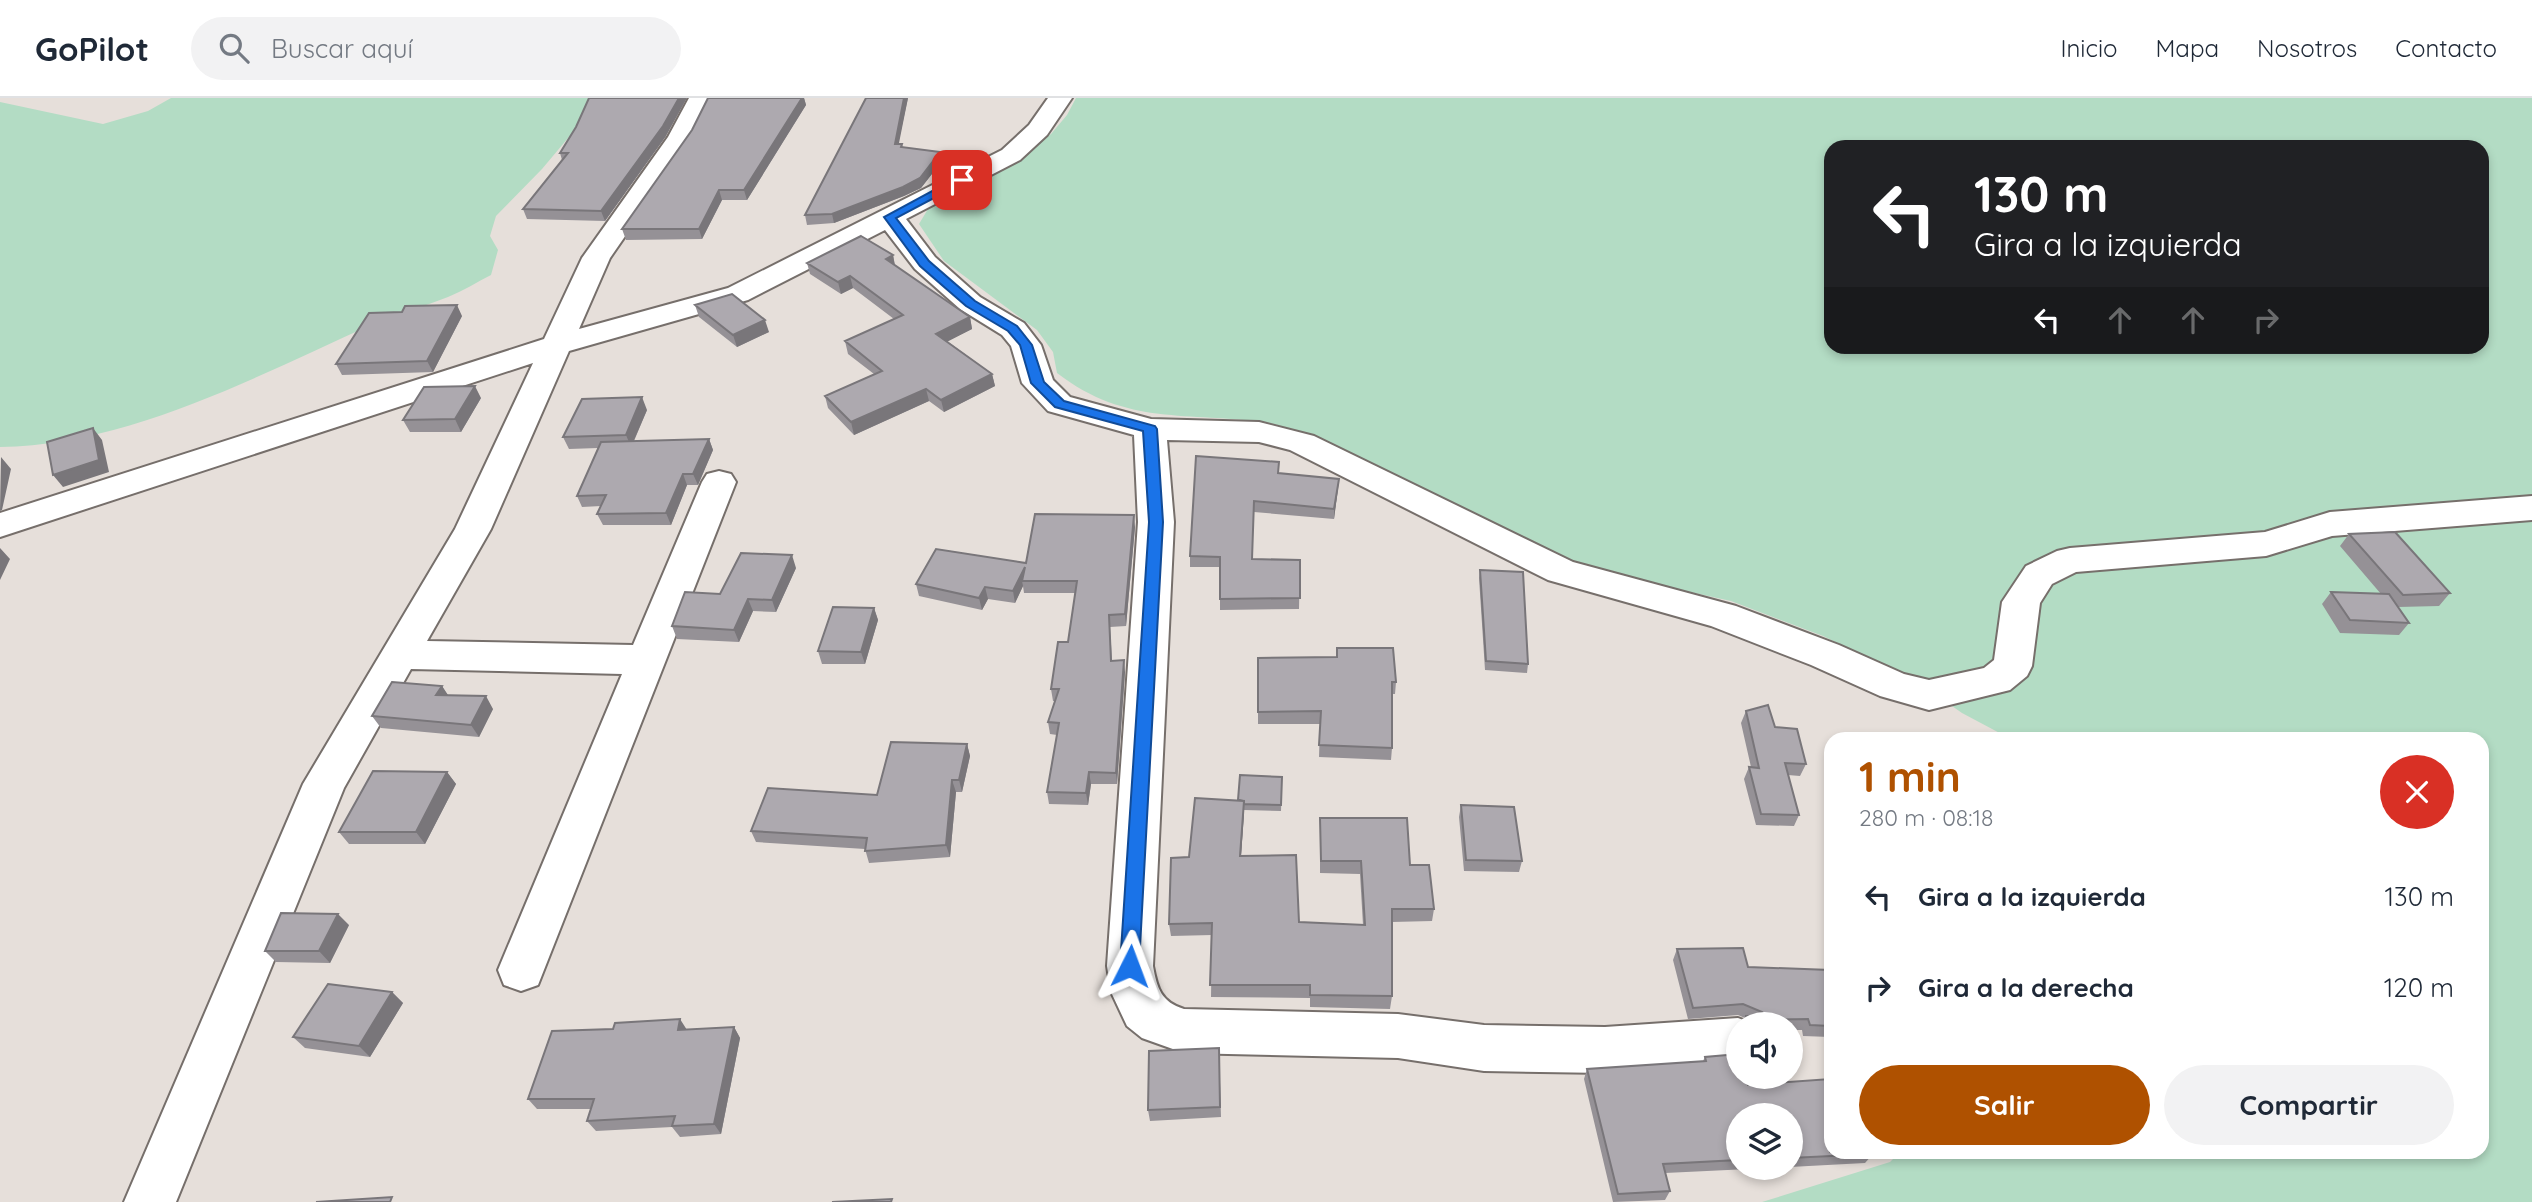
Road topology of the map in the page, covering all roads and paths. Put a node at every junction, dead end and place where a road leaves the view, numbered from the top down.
1 (701, 98) edge
2 (1060, 98) edge
3 (890, 217) junction
4 (559, 344) junction
5 (1150, 429) junction
6 (719, 482) dead end
7 (2532, 508) edge
8 (0, 525) edge
9 (399, 654) junction
10 (647, 660) junction
11 (522, 970) dead end
12 (1726, 1041) edge
13 (150, 1202) edge

1 - 4 street
2 - 3 street
3 - 4 street
3 - 5 street
4 - 8 street
4 - 9 street
5 - 7 street
5 - 12 street
6 - 10 street
9 - 10 street
9 - 13 street
10 - 11 street

